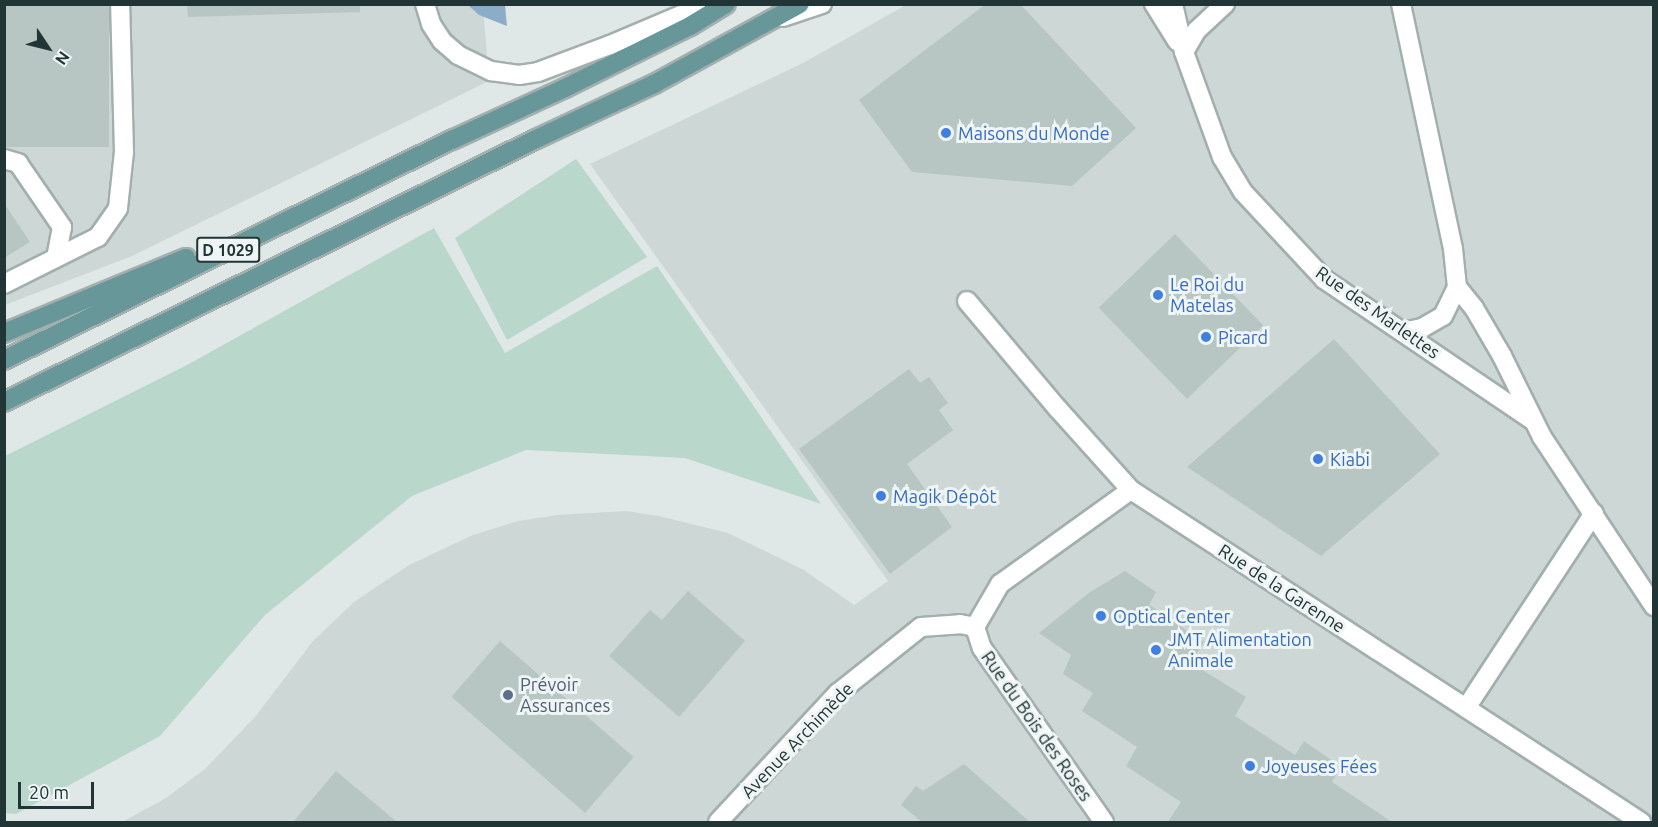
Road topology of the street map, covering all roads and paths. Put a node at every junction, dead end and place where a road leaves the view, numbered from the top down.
1 (120, 4) edge
2 (425, 4) edge
3 (706, 4) edge
4 (726, 4) edge
5 (800, 4) edge
6 (822, 4) edge
7 (1154, 4) edge
8 (1173, 4) edge
9 (1225, 4) edge
10 (1401, 4) edge
11 (776, 19) junction
12 (1184, 52) junction
13 (4, 159) edge
14 (340, 195) junction
15 (56, 257) junction
16 (4, 284) edge
17 (1457, 287) junction
18 (967, 301) dead end
19 (1403, 332) junction
20 (4, 333) edge
21 (4, 360) edge
22 (4, 402) edge
23 (1534, 421) junction
24 (1131, 490) junction
25 (1594, 513) junction
26 (1653, 606) edge
27 (975, 627) junction
28 (1466, 708) junction
29 (718, 822) edge
30 (1104, 822) edge
31 (1641, 822) edge

1 - 15 street
2 - 3 street
4 - 14 main road, D 1029
5 - 11 main road, D 1029
6 - 11 street
7 - 12 street
8 - 12 street
9 - 12 street
10 - 17 street
11 - 22 main road, D 1029
12 - 19 street, Rue des Marlettes
13 - 15 street
14 - 20 main road
14 - 21 main road, D 1029
15 - 16 street
17 - 19 street
17 - 23 street, Rue des Marlettes
18 - 24 street, Rue de la Garenne
19 - 23 street, Rue des Marlettes
23 - 25 street, Rue des Marlettes
24 - 27 street
24 - 28 street, Rue de la Garenne
25 - 26 street, Rue des Marlettes
25 - 28 street
27 - 29 street, Avenue Archimède
27 - 30 street, Rue du Bois des Roses
28 - 31 street, Rue de la Garenne

